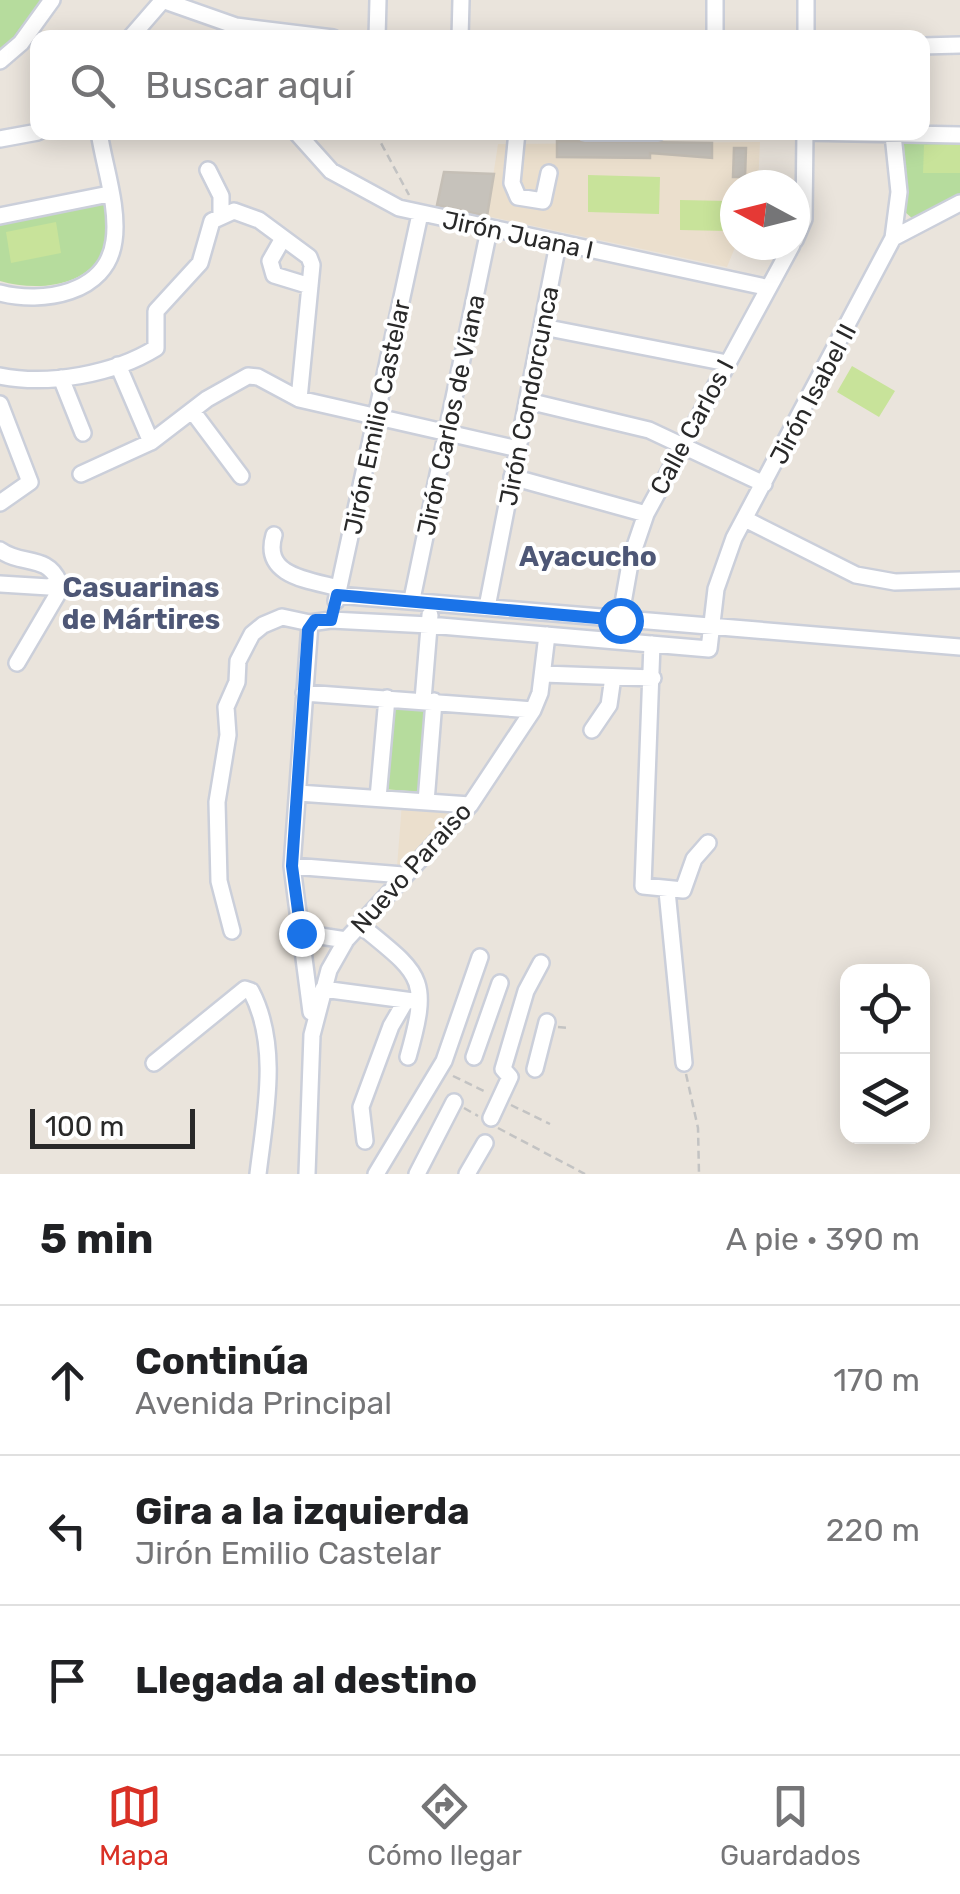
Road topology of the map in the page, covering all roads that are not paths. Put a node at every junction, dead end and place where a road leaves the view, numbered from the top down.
1 (52, 0) edge
2 (163, 0) edge
3 (378, 0) edge
4 (461, 0) edge
5 (715, 0) edge
6 (806, 0) edge
7 (137, 30) edge
8 (234, 30) edge
9 (377, 30) edge
10 (460, 30) edge
11 (715, 30) edge
12 (806, 30) edge
13 (960, 45) edge
14 (930, 46) edge
15 (0, 61) edge
16 (30, 133) edge
17 (930, 135) edge
18 (960, 135) edge
19 (0, 138) edge
20 (99, 140) edge
21 (302, 140) edge
22 (515, 140) edge
23 (804, 140) edge
24 (893, 140) edge
25 (208, 170) dead end
26 (804, 170) edge
27 (549, 173) dead end
28 (109, 194) junction
29 (960, 202) edge
30 (220, 214) junction
31 (420, 214) junction
32 (0, 216) edge
33 (489, 230) junction
34 (894, 238) junction
35 (282, 240) junction
36 (558, 244) junction
37 (783, 260) edge
38 (310, 286) junction
39 (766, 287) junction
40 (0, 293) edge
41 (543, 327) junction
42 (727, 364) junction
43 (118, 365) junction
44 (0, 376) edge
45 (61, 378) junction
46 (299, 399) junction
47 (528, 401) junction
48 (0, 404) edge
49 (193, 412) junction
50 (378, 418) junction
51 (5, 429) edge
52 (83, 433) dead end
53 (448, 434) junction
54 (150, 442) junction
55 (683, 444) junction
56 (518, 449) junction
57 (81, 474) dead end
58 (241, 476) dead end
59 (512, 478) junction
60 (764, 484) junction
61 (0, 503) edge
62 (646, 514) junction
63 (745, 519) junction
64 (274, 534) dead end
65 (0, 550) edge
66 (960, 580) edge
67 (59, 582) junction
68 (0, 584) edge
69 (338, 592) junction
70 (412, 599) junction
71 (430, 601) junction
72 (487, 607) junction
73 (331, 620) junction
74 (620, 620) junction
75 (310, 623) junction
76 (429, 625) junction
77 (712, 628) junction
78 (547, 635) junction
79 (652, 644) junction
80 (960, 646) edge
81 (16, 663) dead end
82 (542, 674) junction
83 (614, 676) junction
84 (653, 678) junction
85 (304, 693) junction
86 (386, 698) junction
87 (428, 701) junction
88 (533, 710) junction
89 (592, 730) dead end
90 (298, 793) junction
91 (378, 798) junction
92 (426, 802) junction
93 (470, 805) junction
94 (708, 843) dead end
95 (292, 866) junction
96 (403, 875) junction
97 (667, 891) junction
98 (359, 924) junction
99 (232, 931) dead end
100 (301, 933) junction
101 (346, 940) junction
102 (480, 957) dead end
103 (541, 963) dead end
104 (500, 983) dead end
105 (323, 989) junction
106 (413, 1000) junction
107 (547, 1022) dead end
108 (312, 1036) junction
109 (408, 1057) dead end
110 (474, 1057) dead end
111 (684, 1063) road end
112 (154, 1064) dead end
113 (535, 1069) dead end
114 (454, 1102) road end
115 (491, 1118) dead end
116 (366, 1141) dead end
117 (486, 1142) dead end
118 (258, 1174) edge
119 (306, 1174) edge
120 (376, 1174) edge
121 (417, 1174) edge
122 (466, 1174) edge

1 - 15 street
2 - 7 street
2 - 8 street
3 - 9 street
4 - 10 street
5 - 11 street
6 - 12 street
13 - 14 street
16 - 19 street
17 - 18 street
20 - 28 street
21 - 31 street, Jirón Juana I
22 - 27 street
23 - 26 street, Calle Carlos I
24 - 34 street, Jirón Isabel II
25 - 30 street
28 - 32 street
28 - 40 street
29 - 34 street
30 - 35 street
30 - 43 street
31 - 33 street, Jirón Juana I
31 - 50 street, Jirón Emilio Castelar
33 - 36 street, Jirón Juana I
33 - 53 street, Jirón Carlos de Viana
34 - 60 street, Jirón Isabel II
35 - 38 street
35 - 38 street
36 - 39 street, Jirón Juana I
36 - 41 street, Jirón Condorcunca
37 - 39 street, Calle Carlos I
38 - 46 street
39 - 42 street, Calle Carlos I
41 - 42 street
41 - 47 street, Jirón Condorcunca
42 - 55 street, Calle Carlos I
43 - 45 street
43 - 54 street
44 - 45 street
45 - 52 street
46 - 49 street
46 - 50 street
47 - 55 street
47 - 56 street, Jirón Condorcunca
48 - 51 street
49 - 54 street
49 - 58 street
50 - 53 street
50 - 69 street, Jirón Emilio Castelar
51 - 61 street
53 - 56 street
53 - 70 street, Jirón Carlos de Viana
54 - 57 street
55 - 60 street
55 - 62 street, Calle Carlos I
56 - 59 street, Jirón Condorcunca
59 - 62 street
59 - 72 street, Jirón Condorcunca
60 - 63 street, Jirón Isabel II
62 - 74 street, Calle Carlos I
63 - 66 street
63 - 77 street, Jirón Isabel II
64 - 69 street
65 - 67 street
67 - 68 street
67 - 81 street
69 - 70 street
69 - 73 street, Jirón Emilio Castelar
70 - 71 street
71 - 72 street
71 - 76 street
72 - 74 street
73 - 75 street
73 - 76 street
74 - 77 street
75 - 85 street
75 - 99 street
76 - 78 street
76 - 87 street
77 - 79 street, Jirón Isabel II
77 - 80 street
78 - 79 street
78 - 82 street, Nuevo Paraiso
79 - 84 street
82 - 83 street
82 - 88 street, Nuevo Paraiso
83 - 84 street
83 - 89 street
84 - 97 street
85 - 86 street
85 - 90 street
86 - 87 street
86 - 91 street
87 - 88 street
87 - 92 street
88 - 93 street, Nuevo Paraiso
90 - 91 street
90 - 95 street
91 - 92 street
92 - 93 street
93 - 96 street, Nuevo Paraiso
94 - 97 street
95 - 96 street
95 - 100 street
96 - 98 street, Nuevo Paraiso
97 - 111 street
98 - 101 street, Nuevo Paraiso
98 - 106 street
100 - 101 street
100 - 108 street
101 - 105 street, Nuevo Paraiso
102 - 120 street
103 - 115 street
104 - 110 street
105 - 106 street
105 - 108 street, Nuevo Paraiso
106 - 109 street
106 - 116 street
107 - 113 street
108 - 119 street, Nuevo Paraiso
112 - 118 street
114 - 121 street
117 - 122 street

